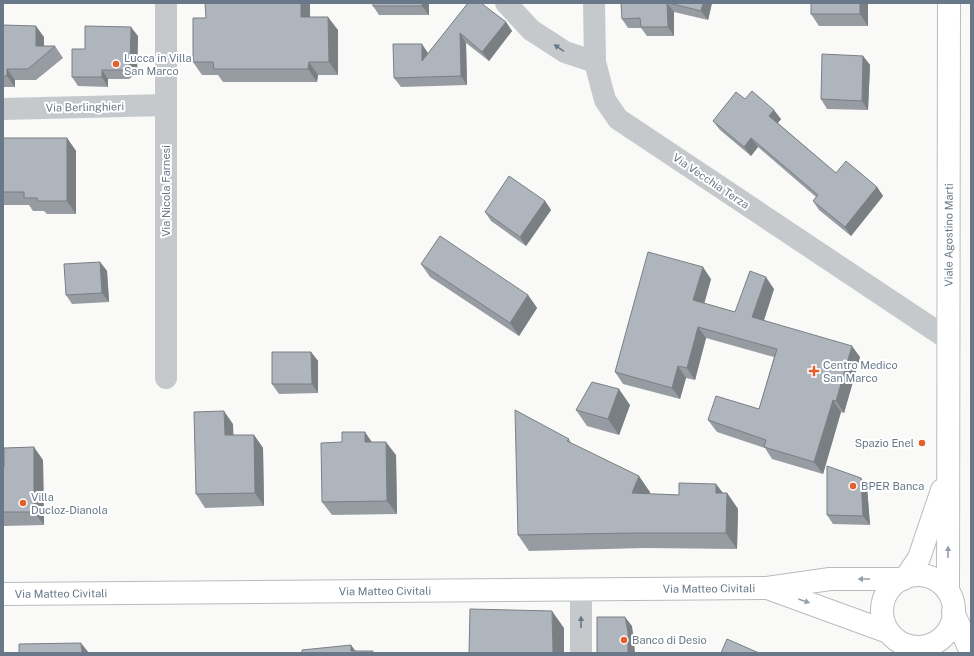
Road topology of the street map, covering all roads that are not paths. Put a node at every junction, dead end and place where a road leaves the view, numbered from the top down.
1 (166, 3) edge
2 (506, 3) edge
3 (594, 3) edge
4 (949, 3) edge
5 (595, 62) junction
6 (166, 105) junction
7 (3, 109) edge
8 (948, 339) junction
9 (166, 378) dead end
10 (949, 468) junction
11 (905, 577) junction
12 (767, 588) junction
13 (581, 590) junction
14 (948, 591) junction
15 (3, 594) edge
16 (954, 612) junction
17 (888, 632) junction
18 (916, 650) edge
19 (971, 652) edge
20 (581, 653) edge

1 - 6 street, Via Nicola Farnesi
5 -> 2 street
3 - 5 street, Via Vecchia Terza
4 - 8 main road, Viale Agostino Marti
5 - 8 street, Via Vecchia Terza
6 - 7 street, Via Berlinghieri
6 - 9 street, Via Nicola Farnesi
8 - 10 main road, Viale Agostino Marti
10 - 11 main road, Viale Agostino Marti
14 -> 10 main road, Viale Agostino Marti
11 -> 12 main road, Via Matteo Civitali
11 - 14 main road
11 - 17 main road
12 - 13 main road, Via Matteo Civitali
12 -> 17 main road, Via Matteo Civitali
13 - 15 main road, Via Matteo Civitali
20 -> 13 street
14 - 16 main road
16 - 18 main road
16 - 19 main road
17 - 18 main road

